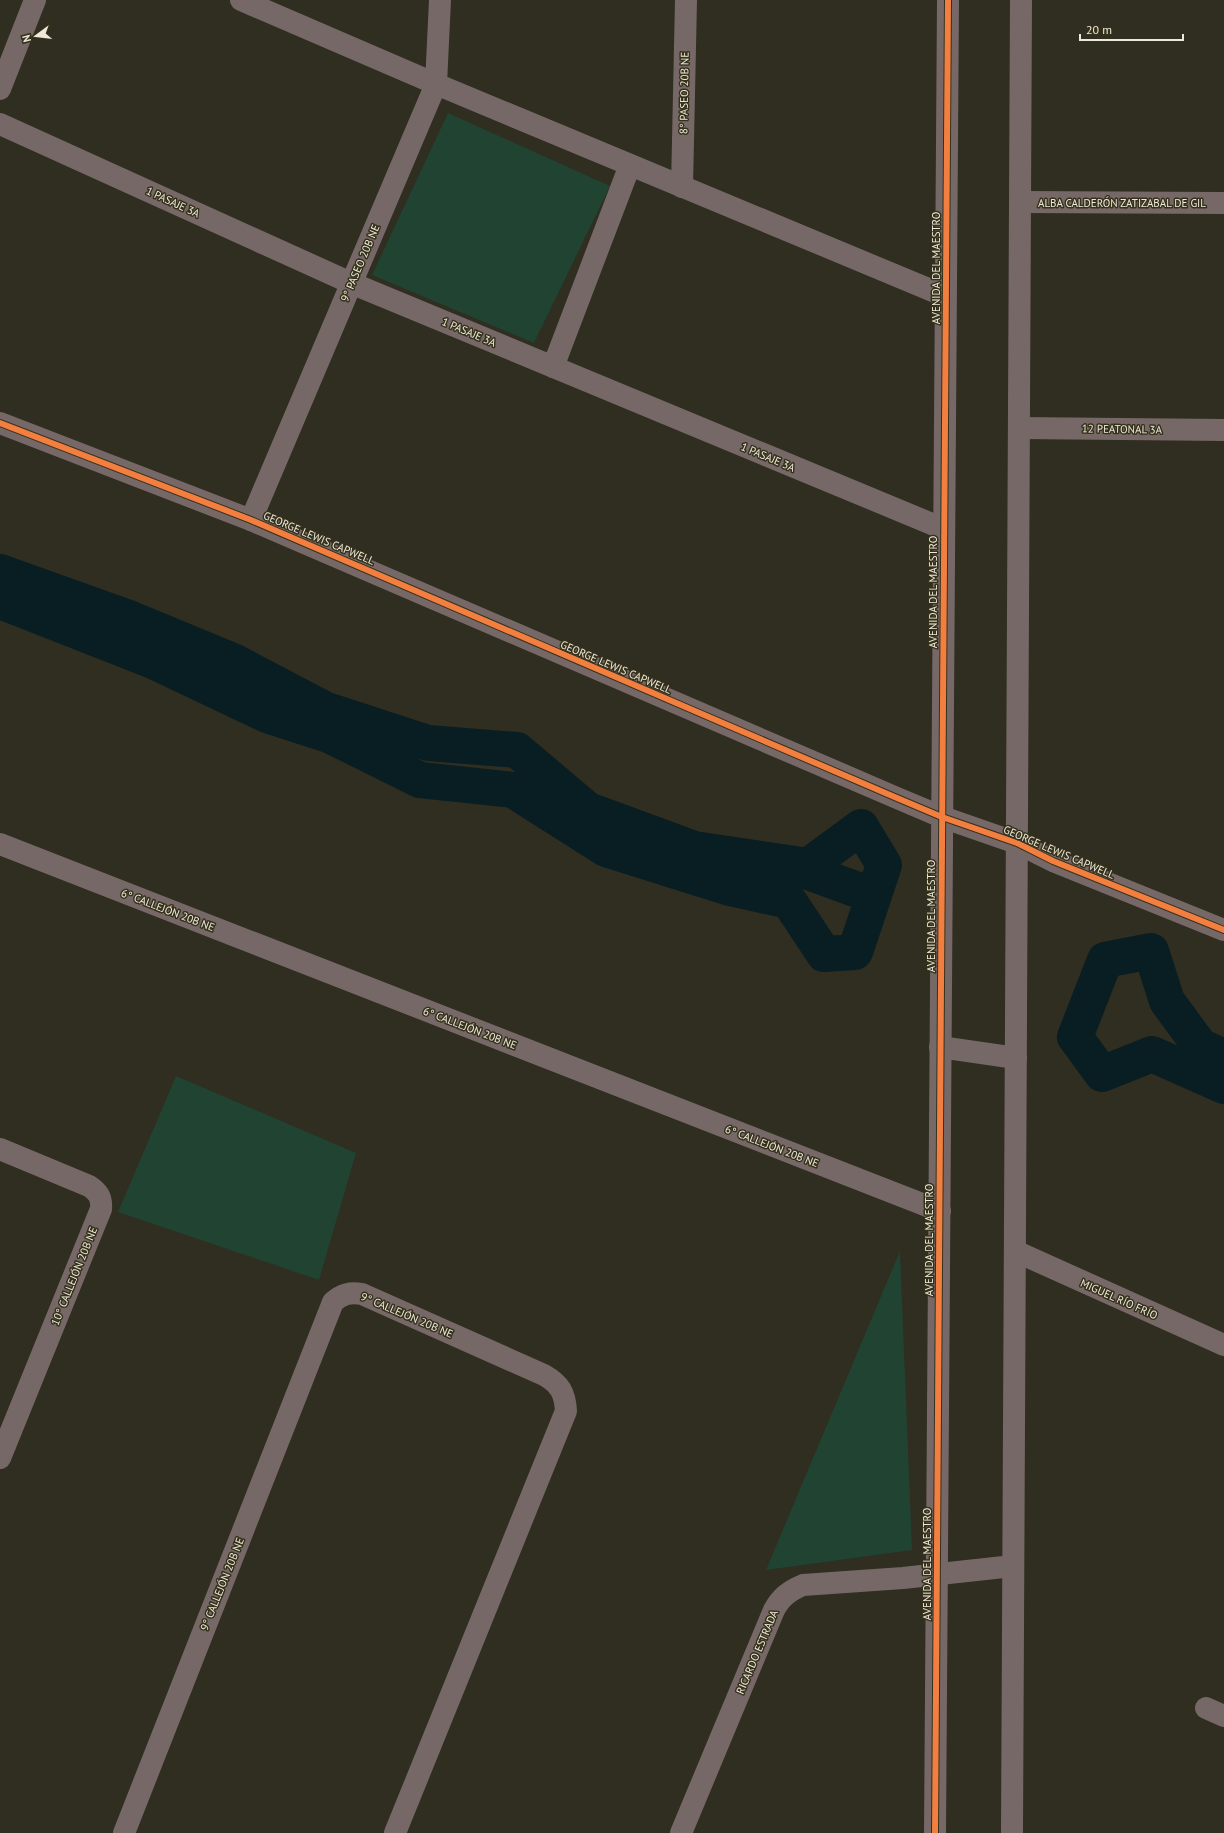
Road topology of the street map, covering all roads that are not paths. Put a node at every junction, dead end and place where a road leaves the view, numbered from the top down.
1 (35, 0) edge
2 (241, 0) edge
3 (440, 0) edge
4 (686, 0) edge
5 (948, 0) edge
6 (1021, 0) edge
7 (436, 84) junction
8 (0, 89) edge
9 (0, 124) edge
10 (630, 165) junction
11 (682, 187) junction
12 (1020, 202) junction
13 (1224, 203) edge
14 (351, 283) junction
15 (945, 296) junction
16 (553, 367) junction
17 (0, 423) edge
18 (1019, 428) junction
19 (1224, 430) edge
20 (250, 520) junction
21 (944, 529) junction
22 (942, 817) junction
23 (1017, 843) junction
24 (0, 844) edge
25 (1224, 930) edge
26 (940, 1047) junction
27 (1016, 1058) junction
28 (0, 1149) edge
29 (940, 1211) junction
30 (1015, 1251) junction
31 (1224, 1345) edge
32 (0, 1458) edge
33 (1013, 1566) junction
34 (937, 1575) junction
35 (124, 1833) edge
36 (395, 1833) edge
37 (682, 1833) edge
38 (935, 1833) edge
39 (1012, 1833) edge

1 - 8 street
2 - 7 street
3 - 7 street, 9° PASEO 20B NE
4 - 11 street, 8° PASEO 20B NE
5 - 15 street, AVENIDA DEL MAESTRO
6 - 12 street
7 - 10 street
7 - 14 street, 9° PASEO 20B NE
9 - 14 street, 1 PASAJE 3A
10 - 11 street
10 - 16 street
11 - 15 street
12 - 13 street, ALBA CALDERÓN ZATIZABAL DE GIL
12 - 18 street
14 - 16 street, 1 PASAJE 3A
14 - 20 street, 9° PASEO 20B NE
15 - 21 street, AVENIDA DEL MAESTRO
16 - 21 street, 1 PASAJE 3A
17 - 20 street, GEORGE LEWIS CAPWELL
18 - 19 street, 12 PEATONAL 3A
18 - 23 street
20 - 22 street, GEORGE LEWIS CAPWELL
21 - 22 street, AVENIDA DEL MAESTRO
22 - 23 street, GEORGE LEWIS CAPWELL
22 - 26 street, AVENIDA DEL MAESTRO
23 - 25 street, GEORGE LEWIS CAPWELL
23 - 27 street
24 - 29 street, 6° CALLEJÓN 20B NE
26 - 27 street
26 - 29 street, AVENIDA DEL MAESTRO
27 - 30 street
28 - 32 street, 10° CALLEJÓN 20B NE
29 - 34 street, AVENIDA DEL MAESTRO
30 - 31 street, MIGUEL RÍO FRÍO
30 - 33 street
33 - 34 street
33 - 39 street
34 - 37 street, RICARDO ESTRADA
34 - 38 street, AVENIDA DEL MAESTRO
35 - 36 street, 9° CALLEJÓN 20B NE

